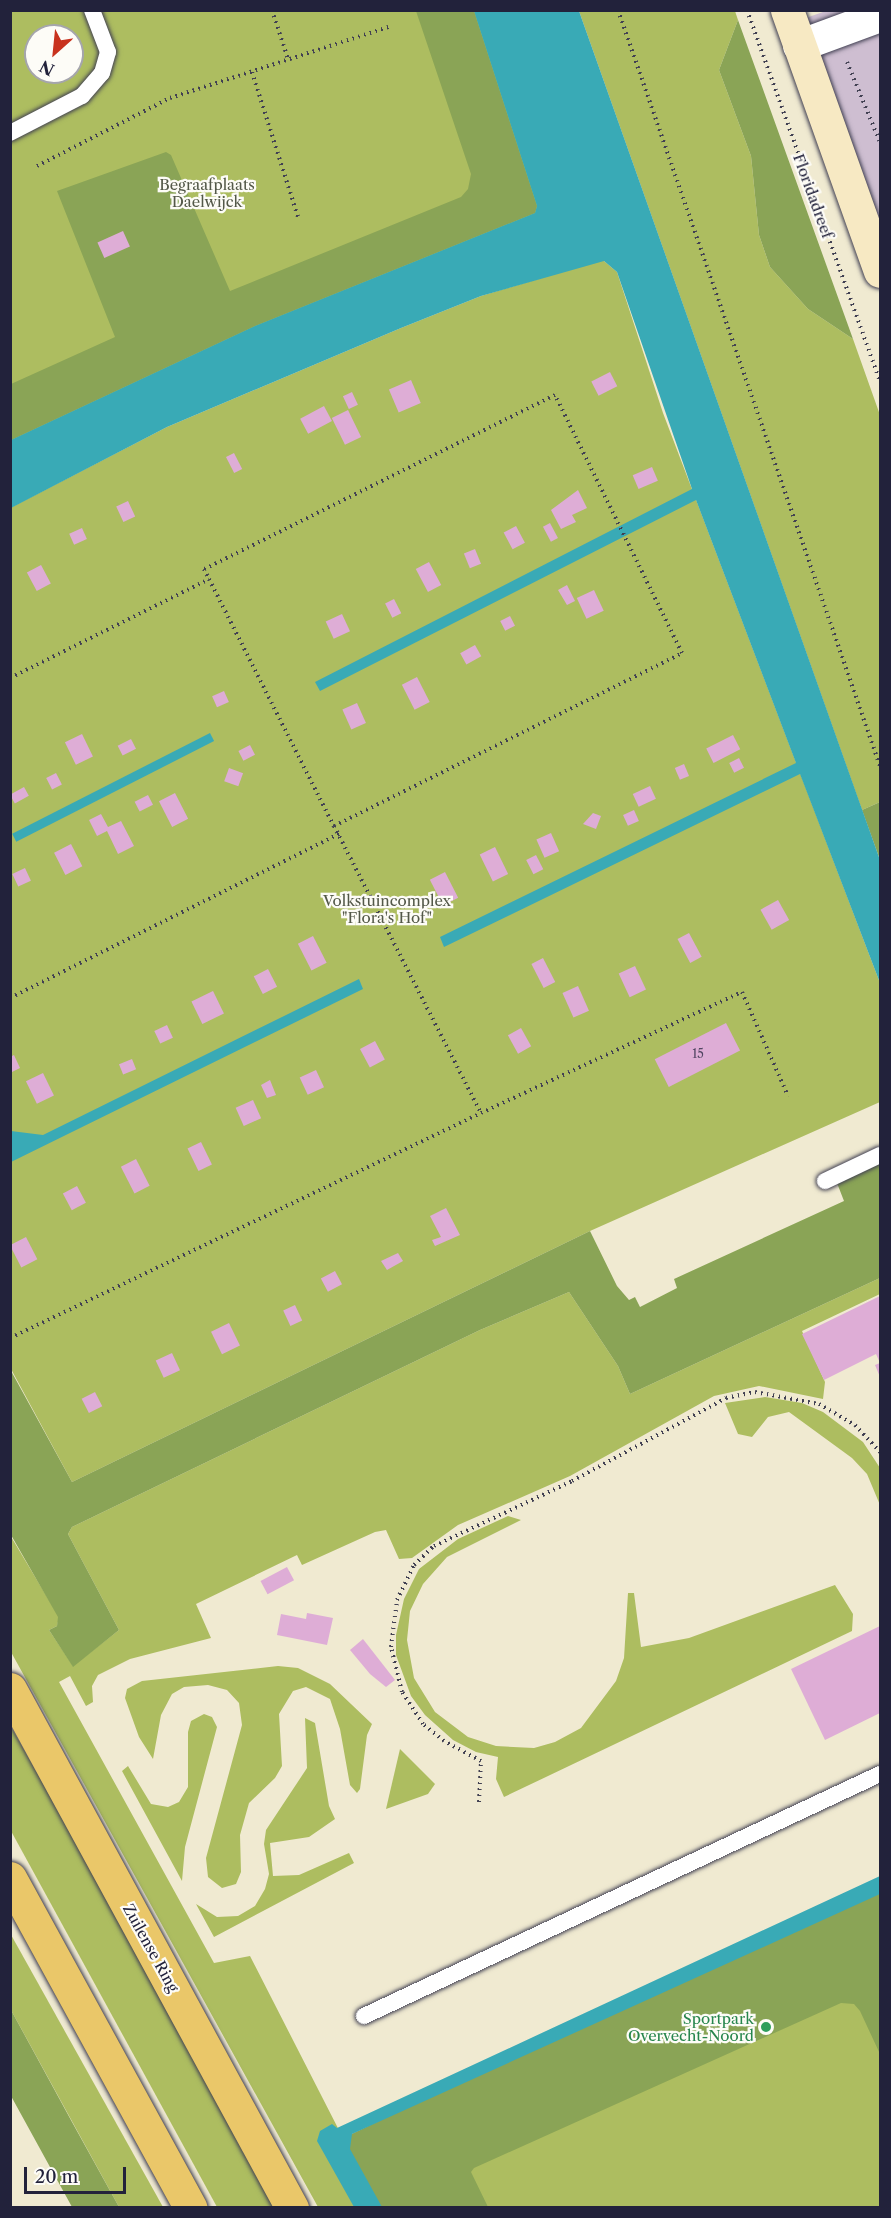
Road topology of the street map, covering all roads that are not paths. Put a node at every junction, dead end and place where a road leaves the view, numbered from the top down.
1 (92, 10) edge
2 (787, 10) edge
3 (880, 16) edge
4 (800, 46) junction
5 (10, 133) edge
6 (874, 234) edge
7 (880, 271) edge
8 (880, 1155) edge
9 (825, 1181) dead end
10 (10, 1689) edge
11 (880, 1774) edge
12 (10, 1878) edge
13 (364, 2016) dead end
14 (191, 2208) edge
15 (292, 2208) edge

1 - 5 lane
2 - 4 street
3 - 4 street
4 - 6 street
6 - 7 street
8 - 9 lane
10 - 15 main road, Zuilense Ring
11 - 13 lane
12 - 14 main road

